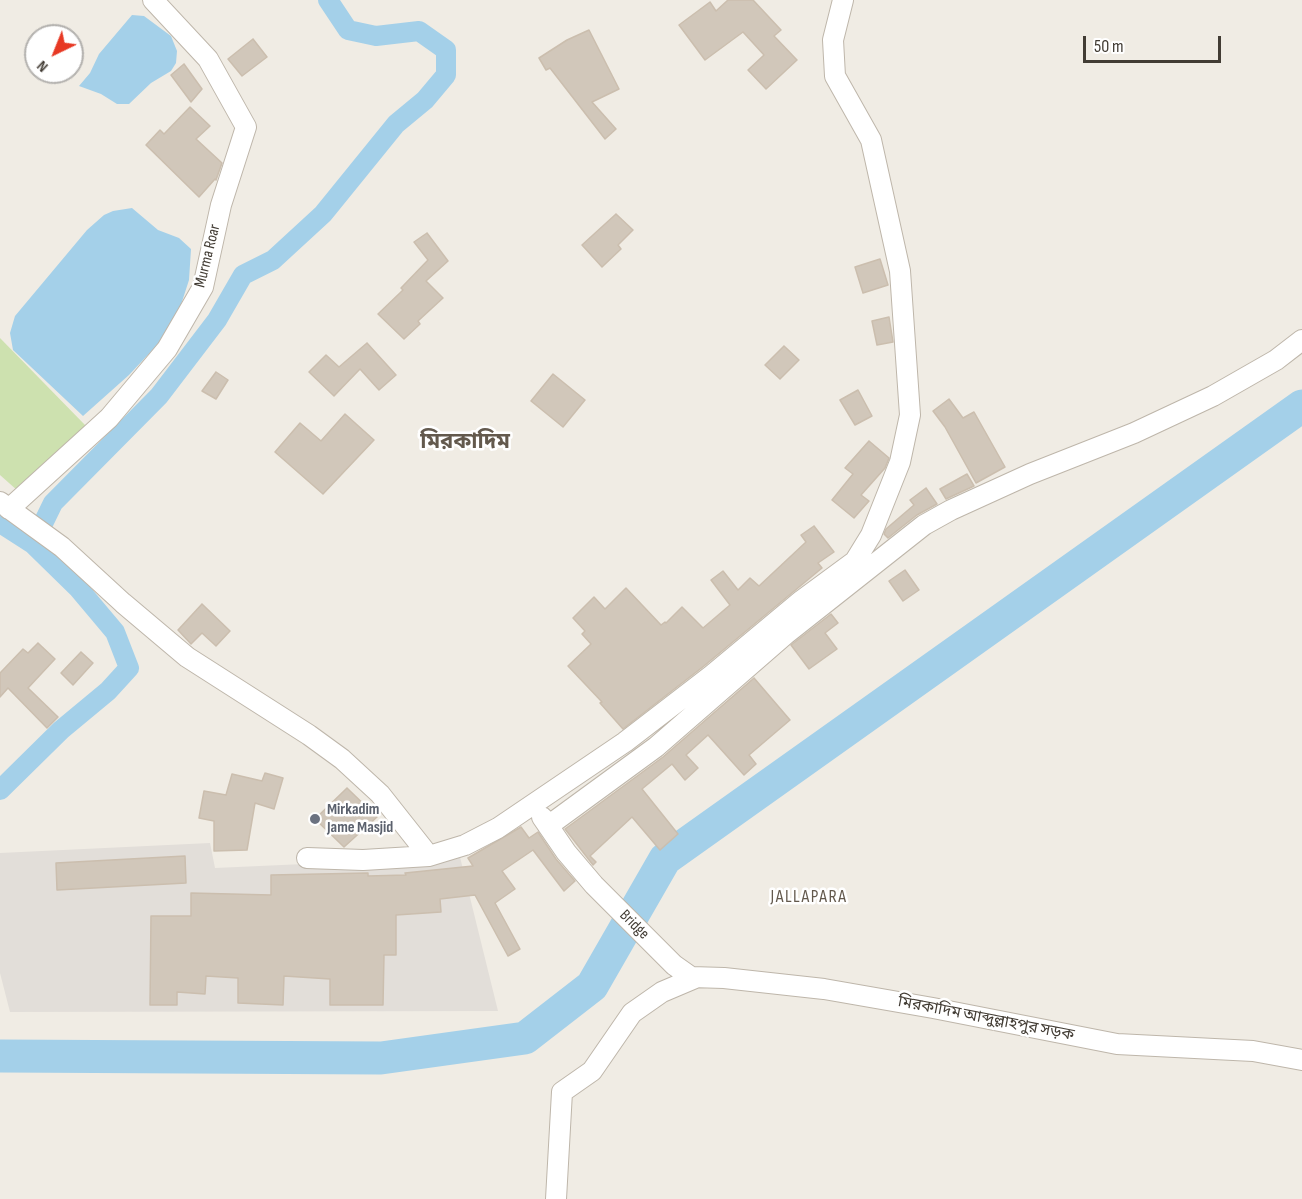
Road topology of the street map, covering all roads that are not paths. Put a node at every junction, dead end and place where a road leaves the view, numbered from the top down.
1 (153, 0) edge
2 (843, 0) edge
3 (1302, 340) edge
4 (4, 506) edge
5 (534, 803) junction
6 (548, 826) junction
7 (429, 856) junction
8 (307, 858) dead end
9 (695, 978) junction
10 (1302, 1060) edge
11 (556, 1199) edge

1 - 4 street, Murma Roar
2 - 5 street
3 - 6 street
4 - 7 street
5 - 6 street, Bridge
5 - 7 street
6 - 9 street, Bridge
7 - 8 street
9 - 10 street, মিরকাদিম আব্দুল্লাহপুর সড়ক
9 - 11 street

